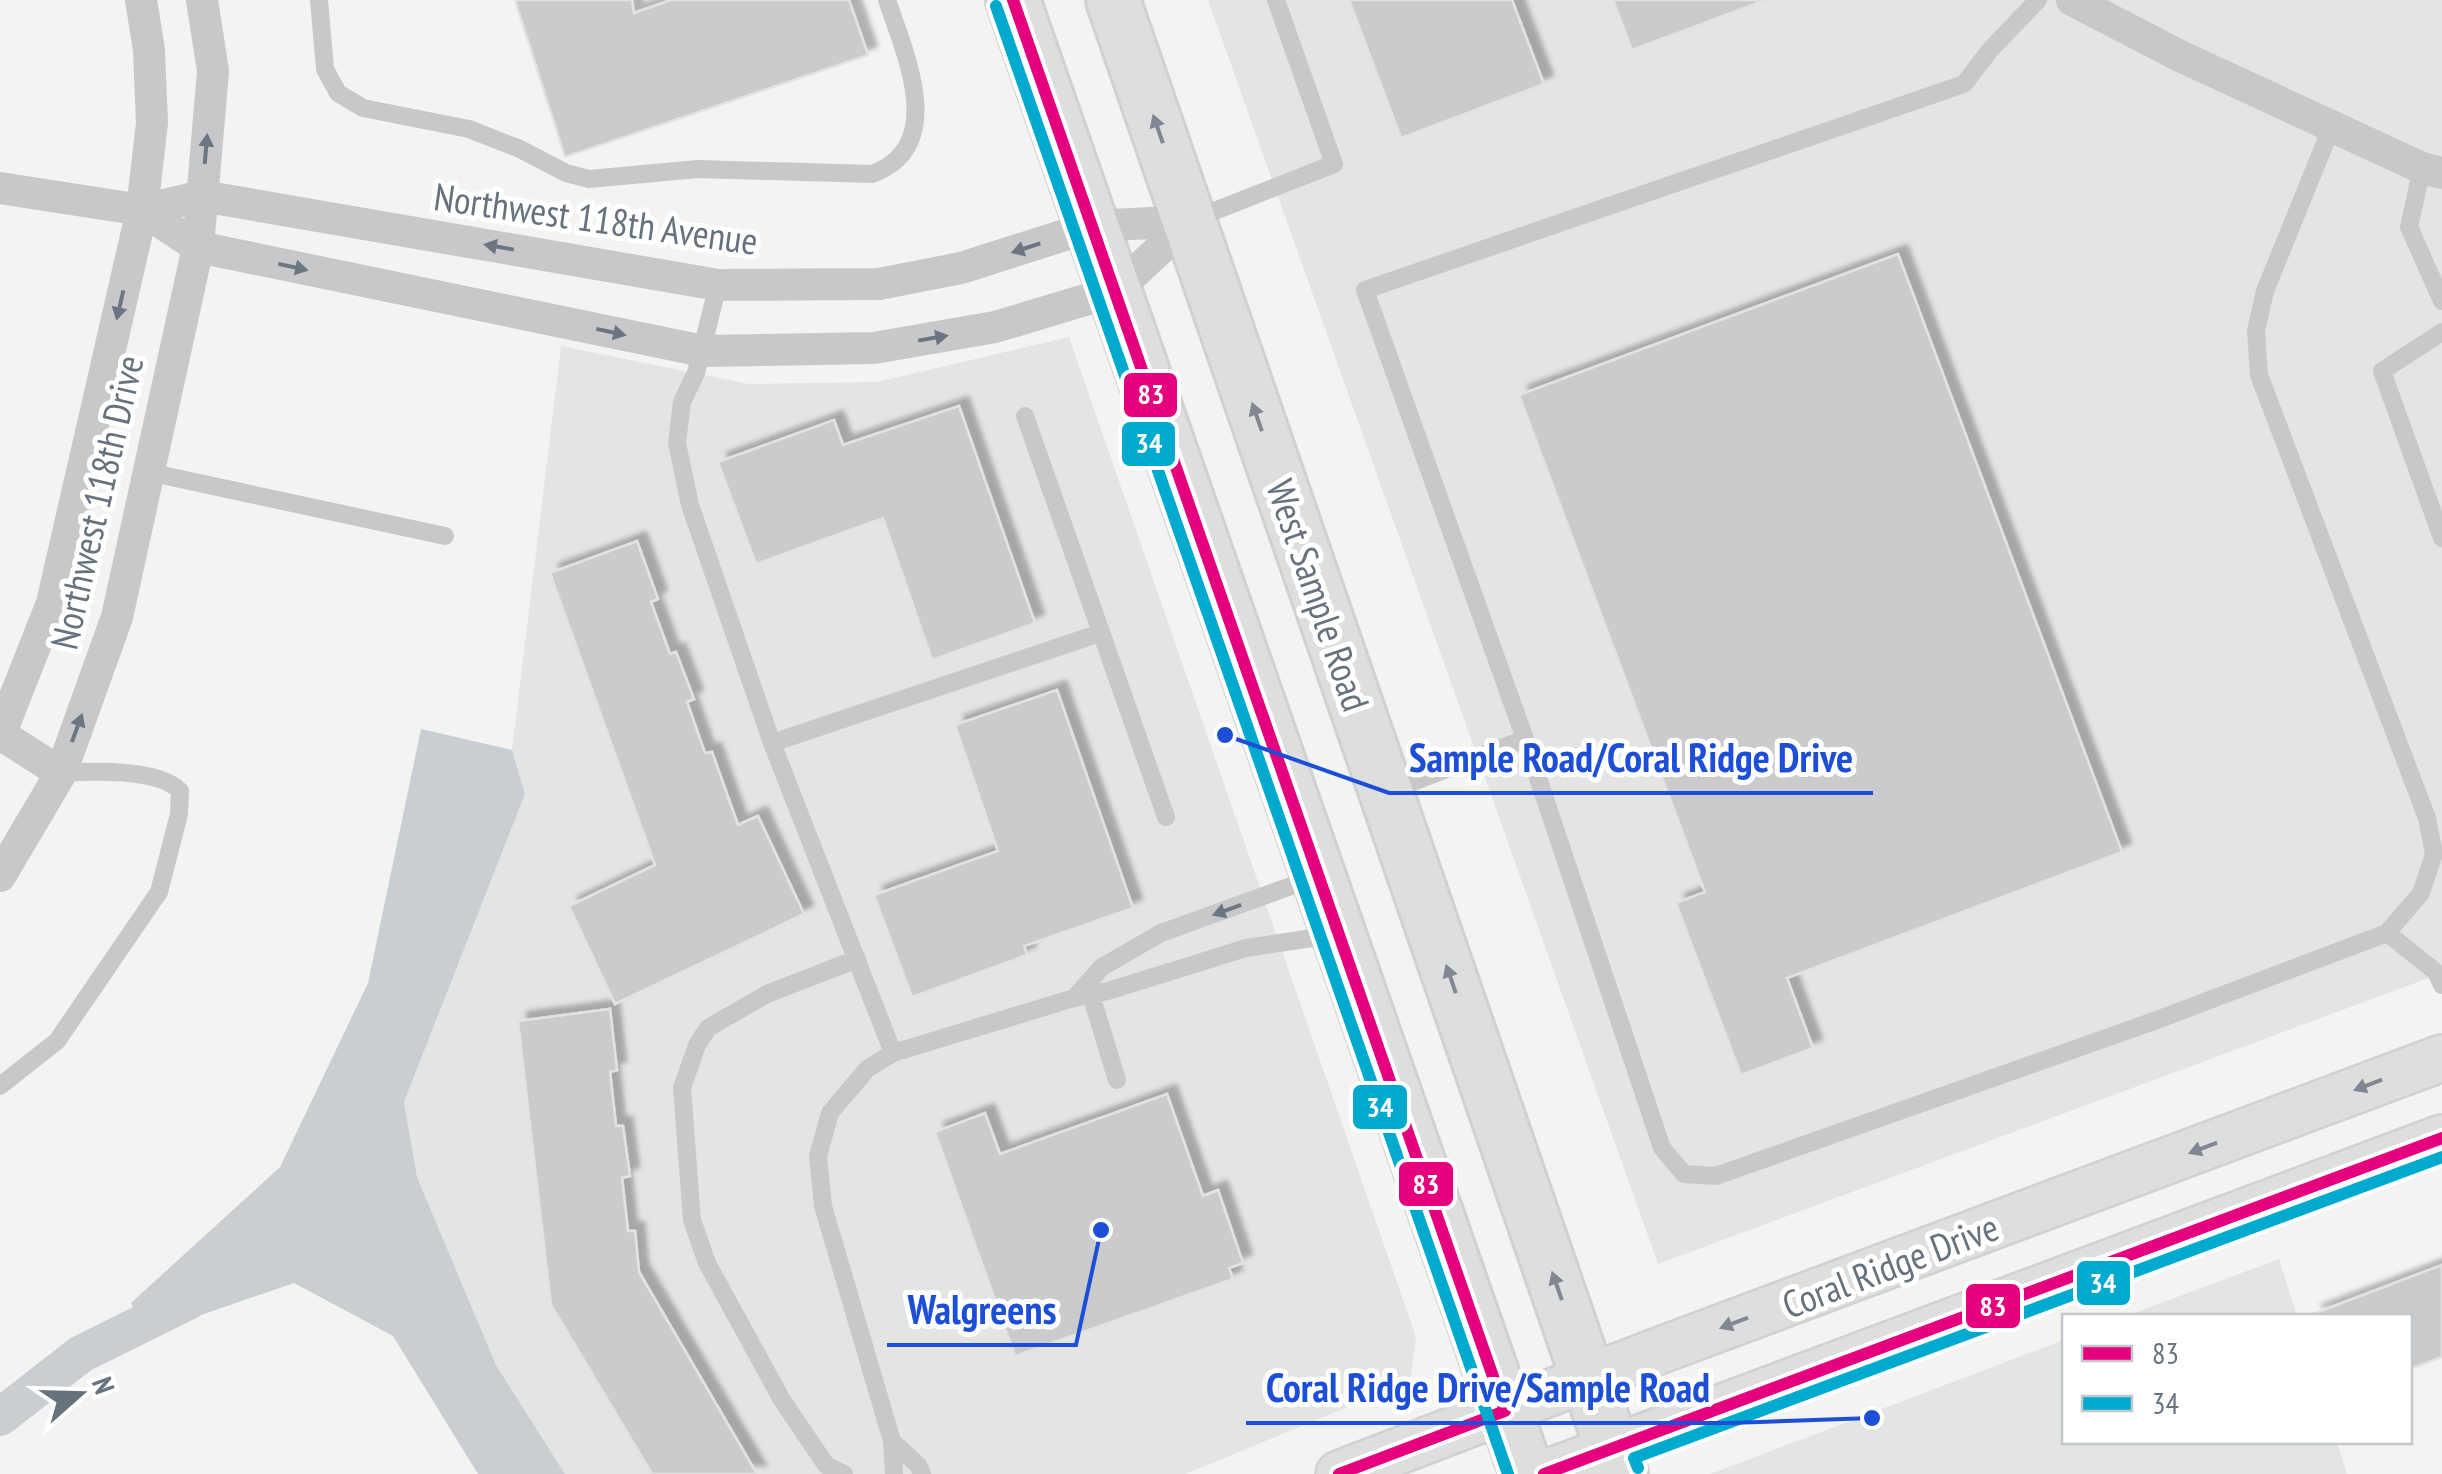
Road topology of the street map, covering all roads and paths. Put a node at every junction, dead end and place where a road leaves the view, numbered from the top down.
1 (141, 0) edge
2 (202, 0) edge
3 (319, 0) edge
4 (887, 0) edge
5 (1013, 0) edge
6 (1113, 0) edge
7 (1276, 0) edge
8 (2038, 0) edge
9 (2072, 0) edge
10 (2332, 126) junction
11 (2432, 171) edge
12 (0, 188) edge
13 (202, 196) junction
14 (142, 210) junction
15 (1190, 221) junction
16 (1093, 226) junction
17 (198, 246) junction
18 (718, 284) junction
19 (1115, 290) junction
20 (2442, 301) edge
21 (2442, 332) edge
22 (703, 351) junction
23 (1026, 416) dead end
24 (148, 472) junction
25 (445, 536) dead end
26 (2442, 538) edge
27 (1100, 633) junction
28 (0, 734) edge
29 (1524, 740) junction
30 (772, 743) junction
31 (60, 773) junction
32 (1386, 792) junction
33 (1166, 817) dead end
34 (0, 876) edge
35 (1318, 876) junction
36 (2388, 933) junction
37 (1338, 934) junction
38 (857, 959) junction
39 (2442, 985) edge
40 (1083, 996) junction
41 (893, 1053) junction
42 (2439, 1054) edge
43 (1116, 1080) dead end
44 (0, 1086) edge
45 (2442, 1138) edge
46 (1590, 1378) junction
47 (1505, 1410) junction
48 (892, 1441) junction
49 (1617, 1461) edge
50 (844, 1474) edge
51 (894, 1474) edge
52 (922, 1474) edge
53 (1339, 1474) edge
54 (1527, 1474) edge
55 (1544, 1474) edge

1 - 14 street, Northwest 118th Drive
13 -> 2 street, Northwest 118th Drive
3 - 4 lane
5 - 16 main road
15 -> 6 main road, West Sample Road
7 - 15 lane
8 - 29 lane
9 - 10 street
10 - 11 street
10 - 36 lane
11 - 20 lane
12 - 14 street
13 - 14 street, Northwest 118th Avenue
13 - 17 street, Northwest 118th Drive
18 -> 13 street, Northwest 118th Avenue
14 - 17 street
14 -> 28 street, Northwest 118th Drive
15 - 16 street, Northwest 118th Avenue
15 - 19 street
32 -> 15 main road, West Sample Road
16 -> 18 street, Northwest 118th Avenue
16 - 19 main road
17 -> 22 street
17 - 24 street, Northwest 118th Drive
18 - 22 lane
22 -> 19 street
19 - 35 main road
21 - 26 lane
22 - 30 lane
23 - 27 lane
24 - 25 lane
31 -> 24 street, Northwest 118th Drive
27 - 30 lane
27 - 33 lane
28 - 31 street
29 - 32 lane
29 - 36 lane
30 - 38 lane
31 - 34 street, Northwest 118th Drive
31 - 44 lane
46 -> 32 main road, West Sample Road
35 - 37 main road
35 -> 40 lane
36 - 39 lane
37 - 40 lane
37 - 47 main road
38 - 41 lane
38 - 50 lane
40 - 41 lane
40 - 43 lane
41 - 48 lane
42 -> 46 main road, Coral Ridge Drive
45 - 49 main road, Coral Ridge Drive
46 - 47 main road, Coral Ridge Drive
46 - 49 main road, West Sample Road
47 - 53 main road, Coral Ridge Drive
47 - 54 main road
48 - 51 lane
48 - 52 lane
49 - 55 main road, Coral Ridge Drive

